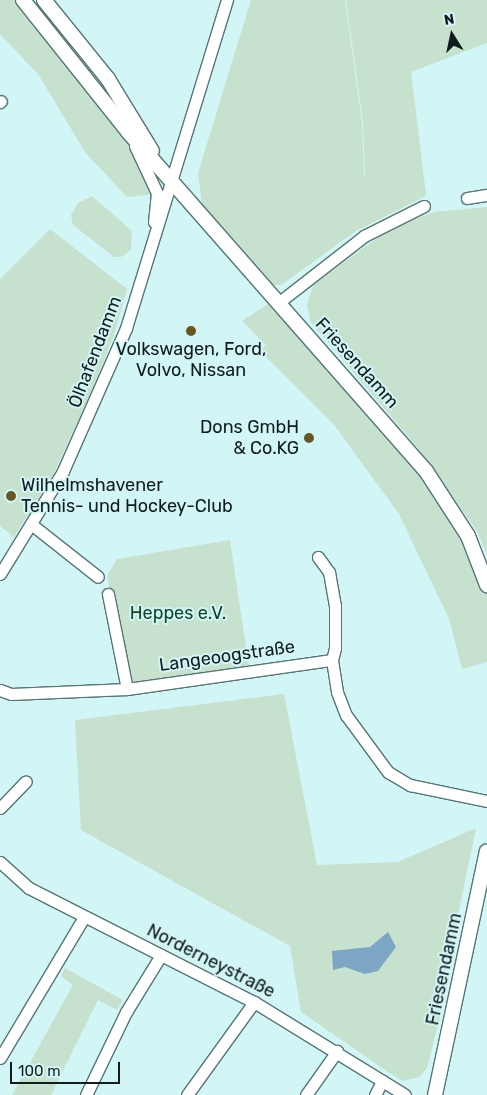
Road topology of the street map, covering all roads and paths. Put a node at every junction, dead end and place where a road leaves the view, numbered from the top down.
1 (22, 0) edge
2 (44, 0) edge
3 (227, 0) edge
4 (128, 134) junction
5 (172, 183) junction
6 (487, 195) edge
7 (467, 198) dead end
8 (424, 206) dead end
9 (152, 236) junction
10 (278, 303) junction
11 (31, 524) junction
12 (318, 557) dead end
13 (0, 574) edge
14 (98, 577) dead end
15 (487, 584) edge
16 (108, 594) dead end
17 (332, 660) junction
18 (127, 689) junction
19 (0, 690) edge
20 (26, 781) dead end
21 (487, 801) edge
22 (0, 808) edge
23 (487, 851) edge
24 (0, 862) edge
25 (84, 916) junction
26 (161, 955) junction
27 (254, 1002) junction
28 (337, 1051) junction
29 (0, 1058) edge
30 (382, 1081) junction
31 (86, 1095) edge
32 (187, 1095) edge
33 (306, 1095) edge
34 (375, 1095) edge
35 (405, 1095) edge
36 (435, 1095) edge

1 - 4 main road, Friesendamm
2 - 5 main road, Friesendamm
3 - 5 street, Ölhafendamm
4 - 5 main road, Friesendamm
4 - 9 street, Friesendamm
5 - 9 street, Ölhafendamm
5 - 10 main road, Friesendamm
6 - 7 street
8 - 10 street
9 - 11 street, Ölhafendamm
10 - 15 main road, Friesendamm
11 - 13 street, Ölhafendamm
11 - 14 street
12 - 17 street
16 - 18 street
17 - 18 street, Langeoogstraße
17 - 21 street
18 - 19 street, Langeoogstraße
20 - 22 street
23 - 36 main road, Friesendamm
24 - 25 street, Norderneystraße
25 - 26 street, Norderneystraße
25 - 29 street
26 - 27 street, Norderneystraße
26 - 31 street
27 - 28 street, Norderneystraße
27 - 32 street
28 - 30 street, Norderneystraße
28 - 33 street
30 - 34 street
30 - 35 street, Norderneystraße

